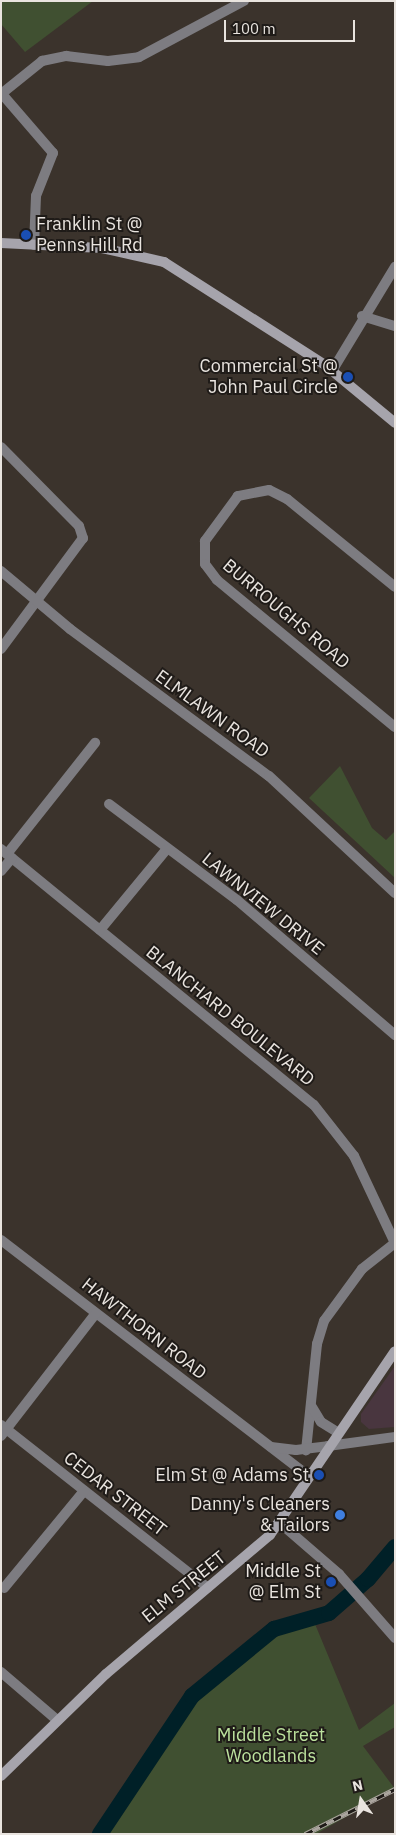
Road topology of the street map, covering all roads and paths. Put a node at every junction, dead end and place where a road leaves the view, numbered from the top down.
1 (244, 1) edge
2 (2, 94) edge
3 (1, 243) edge
4 (34, 245) junction
5 (395, 267) edge
6 (362, 316) junction
7 (395, 326) edge
8 (332, 370) junction
9 (395, 422) edge
10 (1, 447) edge
11 (1, 571) edge
12 (395, 587) edge
13 (37, 602) junction
14 (1, 649) edge
15 (395, 727) edge
16 (95, 743) dead end
17 (109, 804) dead end
18 (166, 850) junction
19 (7, 854) edge
20 (1, 871) edge
21 (395, 893) edge
22 (100, 930) junction
23 (395, 1035) edge
24 (1, 1240) edge
25 (395, 1243) edge
26 (96, 1313) junction
27 (395, 1351) edge
28 (312, 1406) junction
29 (3, 1430) edge
30 (337, 1432) junction
31 (395, 1436) edge
32 (266, 1445) junction
33 (328, 1446) junction
34 (306, 1450) junction
35 (309, 1476) junction
36 (84, 1491) junction
37 (280, 1523) junction
38 (4, 1588) dead end
39 (208, 1588) junction
40 (395, 1638) edge
41 (1, 1672) edge
42 (57, 1720) junction
43 (1, 1776) edge

1 - 2 street
2 - 4 street
3 - 4 main road
4 - 8 main road
5 - 6 street
6 - 7 street
6 - 8 street
8 - 9 main road
10 - 13 street
11 - 13 street, ELMLAWN ROAD
12 - 15 street, BURROUGHS ROAD
13 - 14 street
13 - 21 street, ELMLAWN ROAD
16 - 19 street
17 - 18 street, LAWNVIEW DRIVE
18 - 22 street
18 - 23 street, LAWNVIEW DRIVE
19 - 20 street
19 - 22 street, BLANCHARD BOULEVARD
22 - 25 street, BLANCHARD BOULEVARD
24 - 26 street, HAWTHORN ROAD
25 - 28 street
26 - 29 street
26 - 32 street, HAWTHORN ROAD
27 - 30 main road, ELM STREET
28 - 30 street
28 - 34 street
29 - 36 street, CEDAR STREET
30 - 33 main road, ELM STREET
31 - 33 street
32 - 34 street
32 - 35 street, HAWTHORN ROAD
33 - 34 street
33 - 35 main road, ELM STREET
35 - 37 main road, ELM STREET
36 - 38 street
36 - 39 street, CEDAR STREET
37 - 39 main road, ELM STREET
37 - 40 street
39 - 42 main road, ELM STREET
41 - 42 street
42 - 43 main road, ELM STREET

